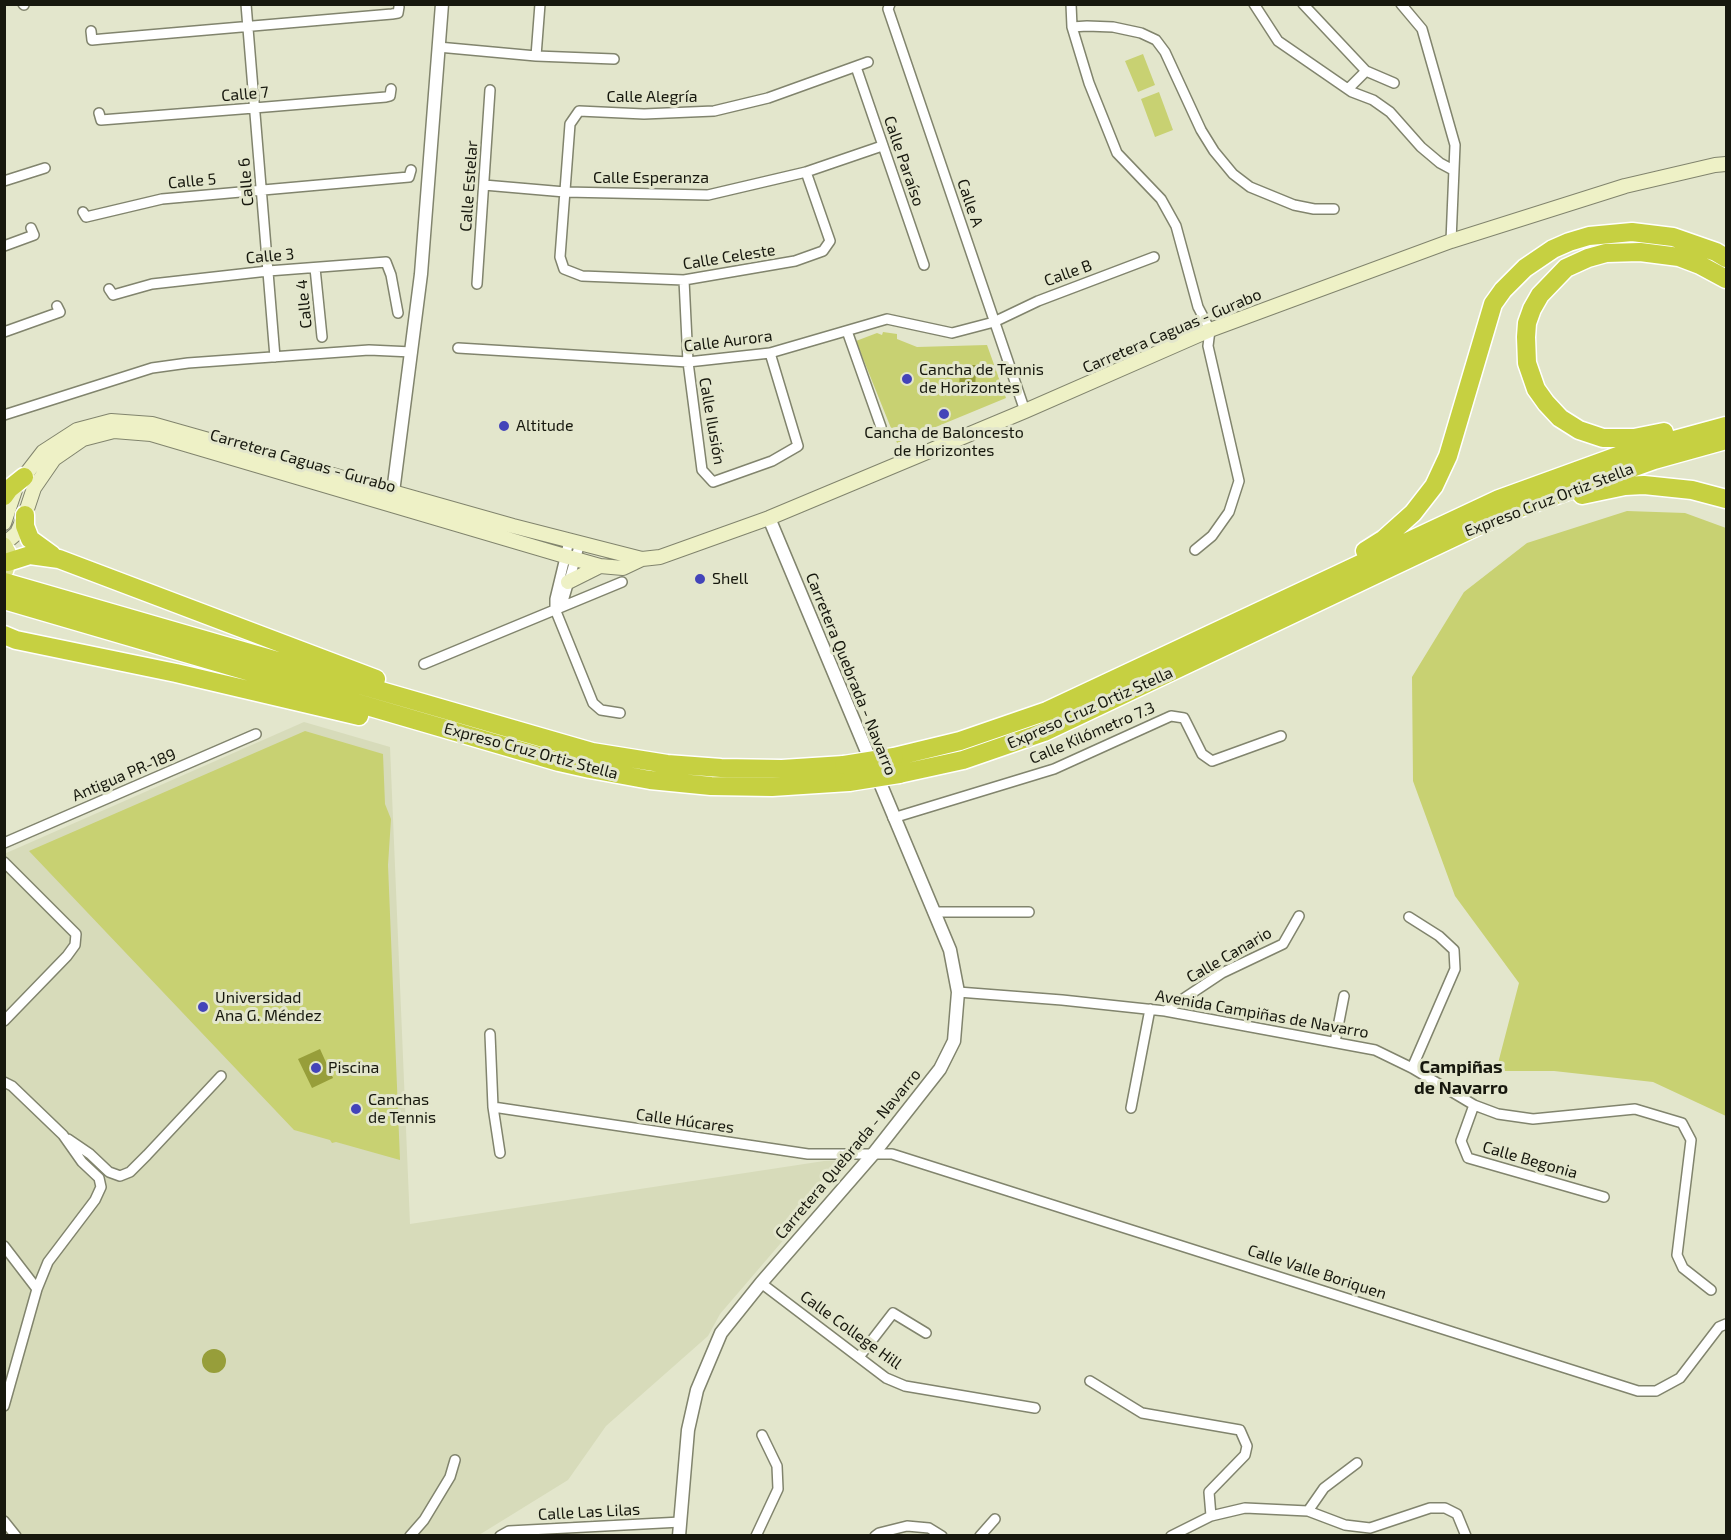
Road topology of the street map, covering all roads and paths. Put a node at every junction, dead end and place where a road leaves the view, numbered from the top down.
1 (246, 4) edge
2 (442, 4) edge
3 (540, 4) edge
4 (890, 4) edge
5 (1071, 4) edge
6 (1254, 4) edge
7 (1303, 4) edge
8 (1401, 4) edge
9 (399, 6) dead end
10 (248, 26) junction
11 (1072, 27) junction
12 (91, 31) dead end
13 (438, 47) junction
14 (536, 56) junction
15 (614, 59) dead end
16 (868, 62) dead end
17 (855, 67) junction
18 (1366, 71) junction
19 (1394, 83) dead end
20 (391, 89) dead end
21 (1348, 89) junction
22 (490, 90) dead end
23 (254, 108) junction
24 (99, 113) dead end
25 (882, 146) junction
26 (1726, 165) edge
27 (45, 168) dead end
28 (411, 170) dead end
29 (1453, 170) junction
30 (806, 172) junction
31 (4, 181) edge
32 (484, 185) junction
33 (261, 190) junction
34 (565, 192) junction
35 (1335, 209) dead end
36 (83, 212) dead end
37 (32, 228) dead end
38 (1451, 241) junction
39 (4, 246) edge
40 (1154, 257) dead end
41 (1726, 258) edge
42 (561, 260) joint
43 (924, 265) dead end
44 (315, 268) junction
45 (268, 271) junction
46 (1726, 279) edge
47 (684, 280) junction
48 (477, 284) dead end
49 (110, 289) dead end
50 (57, 306) dead end
51 (398, 313) dead end
52 (994, 322) junction
53 (1210, 330) junction
54 (847, 331) junction
55 (4, 332) edge
56 (322, 337) dead end
57 (458, 348) dead end
58 (412, 351) junction
59 (770, 353) junction
60 (275, 357) junction
61 (688, 362) junction
62 (1025, 411) junction
63 (4, 415) edge
64 (1726, 426) edge
65 (881, 428) dead end
66 (1705, 432) junction
67 (1726, 440) edge
68 (24, 477) junction
69 (4, 496) edge
70 (393, 498) junction
71 (1726, 499) edge
72 (1539, 500) junction
73 (25, 515) junction
74 (769, 518) junction
75 (4, 523) edge
76 (574, 542) junction
77 (1195, 550) dead end
78 (5, 556) edge
79 (570, 558) junction
80 (59, 559) junction
81 (642, 559) junction
82 (600, 566) junction
83 (4, 582) edge
84 (568, 582) junction
85 (622, 582) dead end
86 (4, 600) edge
87 (1284, 600) junction
88 (49, 604) junction
89 (555, 609) junction
90 (8, 638) edge
91 (424, 664) dead end
92 (402, 698) junction
93 (620, 713) dead end
94 (401, 717) junction
95 (256, 734) dead end
96 (1281, 736) dead end
97 (896, 766) junction
98 (893, 818) junction
99 (4, 843) edge
100 (4, 862) edge
101 (933, 912) junction
102 (1029, 912) dead end
103 (1299, 916) dead end
104 (1409, 917) dead end
105 (958, 992) junction
106 (1344, 996) dead end
107 (1150, 1009) junction
108 (1165, 1011) junction
109 (4, 1021) edge
110 (490, 1034) dead end
111 (1335, 1042) junction
112 (1412, 1068) junction
113 (221, 1076) dead end
114 (4, 1082) edge
115 (1474, 1105) junction
116 (493, 1107) junction
117 (1131, 1108) dead end
118 (63, 1135) junction
119 (500, 1153) dead end
120 (874, 1153) junction
121 (1604, 1197) dead end
122 (4, 1246) edge
123 (761, 1283) junction
124 (36, 1289) junction
125 (1711, 1290) dead end
126 (1726, 1324) edge
127 (926, 1333) dead end
128 (859, 1357) junction
129 (1090, 1381) dead end
130 (4, 1406) edge
131 (1035, 1408) dead end
132 (762, 1435) dead end
133 (454, 1460) dead end
134 (1357, 1463) dead end
135 (1308, 1511) junction
136 (1211, 1516) junction
137 (995, 1519) dead end
138 (4, 1521) edge
139 (681, 1522) junction
140 (16, 1536) edge
141 (411, 1536) edge
142 (500, 1536) edge
143 (679, 1536) edge
144 (756, 1536) edge
145 (875, 1536) edge
146 (942, 1536) edge
147 (980, 1536) edge
148 (1171, 1536) edge
149 (1466, 1536) edge

1 - 10 street, Calle 6
2 - 13 street
3 - 14 street
4 - 52 street, Calle A
5 - 11 street
6 - 21 street
7 - 18 street
8 - 29 street
9 - 10 street
10 - 12 street
10 - 23 street, Calle 6
11 - 35 street
11 - 53 street
13 - 14 street
13 - 58 street
14 - 15 street
16 - 17 street, Calle Alegría
17 - 25 street, Calle Paraíso
17 - 34 street, Calle Alegría
18 - 19 street
18 - 21 street
20 - 23 street, Calle 7
21 - 29 street
22 - 32 street, Calle Estelar
23 - 24 street, Calle 7
23 - 33 street, Calle 6
25 - 30 street, Calle Esperanza
25 - 43 street, Calle Paraíso
26 - 38 main road, Carretera Caguas - Gurabo
27 - 31 street
28 - 33 street, Calle 5
29 - 38 street
30 - 34 street, Calle Esperanza
30 - 47 street, Calle Celeste
32 - 34 street, Calle Esperanza
32 - 48 street, Calle Estelar
33 - 36 street, Calle 5
33 - 45 street, Calle 6
34 - 42 street, Calle Alegría
37 - 39 street
38 - 53 main road, Carretera Caguas - Gurabo
40 - 52 street, Calle B
41 - 87 highway
42 - 47 street, Calle Celeste
44 - 45 street, Calle 3
44 - 51 street, Calle 3
44 - 56 street, Calle 4
45 - 49 street, Calle 3
45 - 60 street, Calle 6
46 - 66 highway
47 - 61 street, Calle Ilusión
50 - 55 street
52 - 54 street, Calle Aurora
52 - 62 street, Calle A
53 - 62 main road, Carretera Caguas - Gurabo
53 - 77 street
54 - 59 street, Calle Aurora
54 - 65 street
57 - 61 street, Calle Aurora
58 - 60 street
58 - 70 street
59 - 61 street, Calle Aurora
59 - 61 street, Calle Ilusión
60 - 63 street
62 - 74 main road, Carretera Caguas - Gurabo
64 - 66 highway, Expreso Cruz Ortiz Stella
66 - 87 highway, Expreso Cruz Ortiz Stella
67 - 72 highway, Expreso Cruz Ortiz Stella
68 - 69 highway
68 - 70 main road, Carretera Caguas - Gurabo
68 - 75 main road, Carretera Caguas - Gurabo
70 - 73 main road, Carretera Caguas - Gurabo
70 - 76 main road, Carretera Caguas - Gurabo
70 - 79 main road, Carretera Caguas - Gurabo
71 - 72 highway
72 - 97 highway, Expreso Cruz Ortiz Stella
73 - 78 main road, Carretera Caguas - Gurabo
73 - 80 highway
74 - 81 main road, Carretera Caguas - Gurabo
74 - 98 street, Carretera Quebrada - Navarro
76 - 79 street
76 - 81 main road, Carretera Caguas - Gurabo
78 - 80 highway
79 - 82 main road, Carretera Caguas - Gurabo
79 - 84 street
79 - 89 street
80 - 92 highway
81 - 82 main road, Carretera Caguas - Gurabo
82 - 84 main road
83 - 88 highway, Expreso Cruz Ortiz Stella
84 - 89 street
85 - 89 street
86 - 88 highway, Expreso Cruz Ortiz Stella
87 - 97 highway, Expreso Cruz Ortiz Stella
88 - 92 highway, Expreso Cruz Ortiz Stella
88 - 94 highway, Expreso Cruz Ortiz Stella
89 - 91 street
89 - 93 street
90 - 94 highway
92 - 97 highway, Expreso Cruz Ortiz Stella, bridge
94 - 97 highway, Expreso Cruz Ortiz Stella, bridge
95 - 99 street, Antigua PR-189
96 - 98 street, Calle Kilómetro 7.3
98 - 101 street, Carretera Quebrada - Navarro
100 - 109 street
101 - 102 street
101 - 105 street, Carretera Quebrada - Navarro
103 - 108 street, Calle Canario
104 - 112 street
105 - 107 street, Avenida Campiñas de Navarro
105 - 120 street, Carretera Quebrada - Navarro
106 - 111 street
107 - 108 street, Avenida Campiñas de Navarro
107 - 117 street
108 - 111 street, Avenida Campiñas de Navarro
110 - 116 street
111 - 112 street, Avenida Campiñas de Navarro
112 - 115 street, Avenida Campiñas de Navarro
113 - 118 street
114 - 118 street
115 - 121 street, Calle Begonia
115 - 125 street, Avenida Campiñas de Navarro
116 - 119 street
116 - 120 street, Calle Húcares
118 - 124 street
120 - 123 street, Carretera Quebrada - Navarro
120 - 126 street, Calle Valle Boriquen
122 - 124 street
123 - 128 street, Calle College Hill
123 - 139 street, Carretera Quebrada - Navarro
124 - 130 street
127 - 128 street
128 - 131 street, Calle College Hill
129 - 136 street
132 - 144 street
133 - 141 street
134 - 135 street
135 - 136 street
135 - 149 street
136 - 148 street
137 - 147 street
138 - 140 street
139 - 142 street, Calle Las Lilas
139 - 143 street, Carretera Quebrada - Navarro
145 - 146 street

